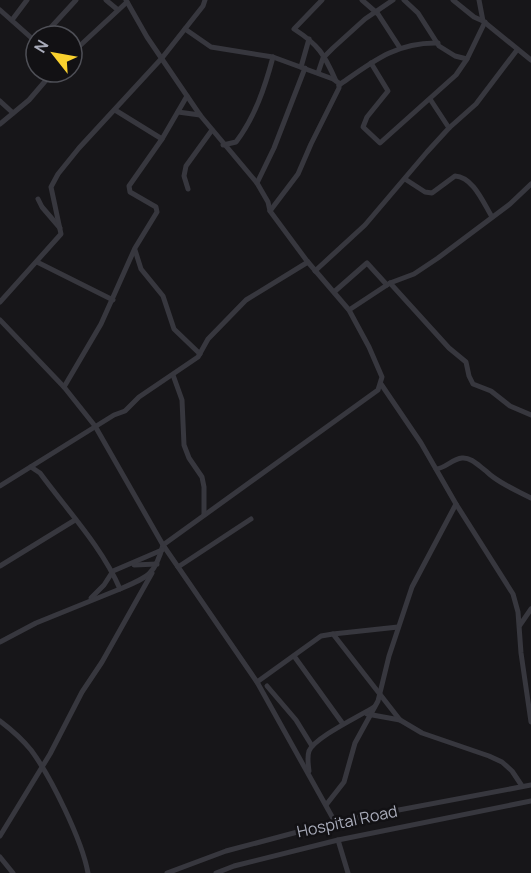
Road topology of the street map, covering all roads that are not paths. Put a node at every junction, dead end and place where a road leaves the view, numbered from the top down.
1 (27, 0) edge
2 (76, 0) edge
3 (106, 0) edge
4 (205, 0) edge
5 (322, 0) edge
6 (362, 0) edge
7 (393, 0) edge
8 (404, 0) edge
9 (453, 0) edge
10 (479, 0) edge
11 (127, 1) edge
12 (0, 10) edge
13 (118, 10) junction
14 (376, 11) junction
15 (12, 20) junction
16 (484, 22) junction
17 (54, 24) edge
18 (185, 29) junction
19 (24, 31) edge
20 (309, 39) junction
21 (84, 42) edge
22 (438, 43) junction
23 (400, 48) junction
24 (517, 50) junction
25 (325, 56) junction
26 (273, 57) junction
27 (162, 58) junction
28 (467, 59) junction
29 (531, 60) edge
30 (371, 63) junction
31 (303, 68) junction
32 (318, 74) junction
33 (338, 83) junction
34 (43, 84) edge
35 (187, 96) junction
36 (430, 99) junction
37 (0, 101) edge
38 (115, 110) junction
39 (178, 112) junction
40 (14, 113) junction
41 (200, 115) junction
42 (0, 124) edge
43 (449, 128) junction
44 (212, 130) junction
45 (162, 139) junction
46 (223, 145) junction
47 (405, 179) junction
48 (257, 183) junction
49 (531, 184) edge
50 (188, 189) dead end
51 (38, 199) dead end
52 (270, 211) junction
53 (492, 217) junction
54 (61, 230) junction
55 (135, 248) junction
56 (37, 262) junction
57 (308, 262) junction
58 (129, 264) junction
59 (138, 264) junction
60 (315, 271) junction
61 (388, 284) junction
62 (334, 292) junction
63 (113, 300) junction
64 (0, 302) edge
65 (349, 310) junction
66 (0, 320) edge
67 (200, 354) junction
68 (173, 375) junction
69 (381, 384) junction
70 (64, 387) junction
71 (531, 415) edge
72 (95, 426) junction
73 (38, 463) junction
74 (31, 467) junction
75 (436, 469) junction
76 (40, 473) junction
77 (0, 486) edge
78 (531, 498) edge
79 (456, 504) junction
80 (204, 515) junction
81 (251, 519) dead end
82 (75, 520) junction
83 (163, 548) junction
84 (130, 565) junction
85 (0, 566) edge
86 (156, 567) junction
87 (178, 567) junction
88 (113, 571) junction
89 (120, 589) junction
90 (89, 600) junction
91 (531, 609) edge
92 (520, 625) junction
93 (398, 627) junction
94 (333, 634) junction
95 (0, 642) edge
96 (294, 656) junction
97 (271, 672) junction
98 (257, 682) junction
99 (267, 686) junction
100 (380, 693) junction
101 (264, 696) junction
102 (376, 705) junction
103 (363, 713) junction
104 (371, 714) junction
105 (400, 720) junction
106 (0, 721) edge
107 (531, 722) edge
108 (343, 724) junction
109 (312, 746) junction
110 (42, 769) junction
111 (310, 775) junction
112 (531, 785) edge
113 (522, 786) junction
114 (531, 801) edge
115 (326, 805) junction
116 (335, 822) junction
117 (0, 836) edge
118 (338, 840) junction
119 (0, 857) edge
120 (13, 873) edge
121 (88, 873) edge
122 (167, 873) edge
123 (216, 873) edge
124 (348, 873) edge

1 - 15 street
2 - 17 street
3 - 13 street
4 - 18 street
5 - 20 street
6 - 14 street
7 - 14 street
8 - 22 street
9 - 16 street
10 - 16 street
11 - 13 street
11 - 27 street
12 - 15 street
13 - 21 street
14 - 23 street
14 - 25 street
15 - 19 street
16 - 24 street
16 - 28 street
18 - 26 street
18 - 27 street
20 - 25 street
20 - 31 street
22 - 23 street
22 - 28 street
23 - 30 street
24 - 29 street
24 - 43 street
25 - 32 street
25 - 33 street
26 - 31 street
26 - 46 street
27 - 35 street
27 - 38 street
28 - 36 street
30 - 33 street
30 - 36 street
31 - 32 street
31 - 48 street
32 - 33 street
33 - 52 street
34 - 40 street
35 - 39 street
35 - 41 street
36 - 43 street
37 - 40 street
38 - 45 street
38 - 54 street
39 - 41 street
39 - 45 street
40 - 42 street
41 - 44 street
43 - 47 street
44 - 46 street
44 - 50 street
45 - 55 street
46 - 48 street
47 - 53 street
47 - 60 street
48 - 52 street
49 - 53 street
51 - 54 street
52 - 57 street
53 - 61 street
54 - 56 street
55 - 58 street
55 - 59 street
56 - 63 street
56 - 64 street
57 - 60 street
57 - 67 street
58 - 59 street
58 - 63 street
59 - 67 street
60 - 62 street
61 - 62 street
61 - 65 street
61 - 71 street
62 - 65 street
63 - 70 street
65 - 69 street
66 - 70 street
67 - 68 street
68 - 72 street
68 - 80 street
69 - 75 street
69 - 80 street
70 - 72 street
72 - 73 street
72 - 83 street
73 - 74 street
73 - 76 street
74 - 76 street
74 - 77 street
75 - 78 street
75 - 79 street
76 - 82 street
79 - 92 street
79 - 93 street
80 - 83 street
81 - 87 street
82 - 85 street
82 - 88 street
83 - 84 street
83 - 86 street
83 - 87 street
84 - 86 street
84 - 88 street
86 - 89 street
86 - 110 street
87 - 98 street
88 - 89 street
88 - 90 street
89 - 90 street
90 - 95 street
91 - 92 street
92 - 107 street
93 - 94 street
93 - 100 street
94 - 96 street
94 - 100 street
96 - 97 street
96 - 108 street
97 - 98 street
97 - 99 street
98 - 101 street
99 - 101 street
99 - 109 street
100 - 102 street
100 - 105 street
101 - 111 street
102 - 103 street
102 - 104 street
103 - 104 street
103 - 108 street
104 - 105 street
104 - 115 street
105 - 113 street
106 - 110 street
108 - 109 street
109 - 111 street
110 - 117 street
110 - 121 street
111 - 115 street
112 - 113 street, Hospital Road
113 - 116 street, Hospital Road
114 - 118 street
115 - 116 street
116 - 122 street, Hospital Road
118 - 123 street
118 - 124 street
119 - 120 street

